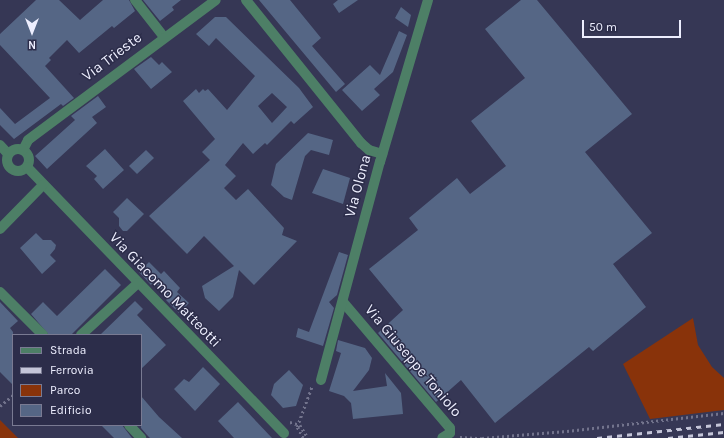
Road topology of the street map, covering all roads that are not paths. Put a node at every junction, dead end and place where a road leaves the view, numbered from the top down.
1 (135, 0) edge
2 (216, 0) edge
3 (246, 0) edge
4 (428, 0) edge
5 (164, 37) junction
6 (0, 145) edge
7 (23, 150) junction
8 (8, 154) junction
9 (382, 154) junction
10 (27, 168) junction
11 (42, 185) junction
12 (0, 228) edge
13 (138, 283) junction
14 (0, 292) edge
15 (343, 302) junction
16 (42, 334) edge
17 (82, 334) edge
18 (317, 382) road end
19 (130, 426) edge
20 (284, 433) dead end
21 (446, 436) edge
22 (142, 438) edge

1 - 5 street
2 - 5 street, Via Trieste
3 - 9 street
4 - 9 street, Via Olona
5 - 7 street, Via Trieste
6 - 8 street
7 - 8 street
7 - 10 street
8 - 10 street
9 - 15 street, Via Olona
10 - 11 street, Via Giacomo Matteotti
11 - 12 street
11 - 13 street, Via Giacomo Matteotti
13 - 17 street
13 - 20 street, Via Giacomo Matteotti
14 - 16 street
15 - 18 street, Via Olona
15 - 21 street, Via Giuseppe Toniolo
19 - 22 street

